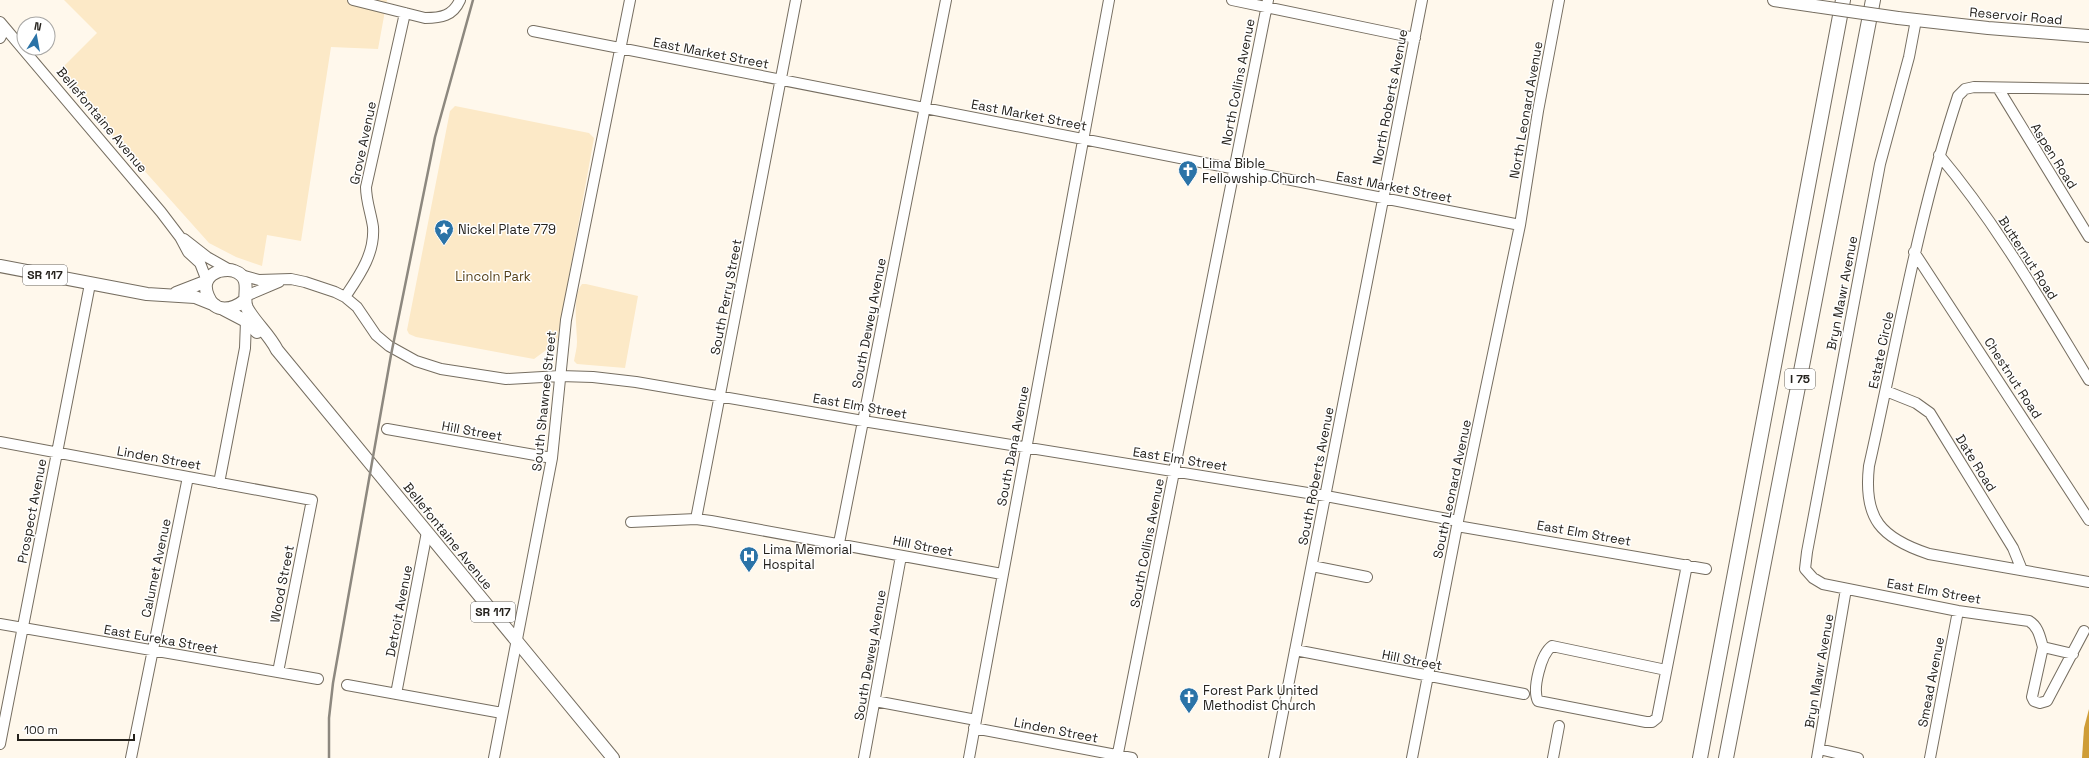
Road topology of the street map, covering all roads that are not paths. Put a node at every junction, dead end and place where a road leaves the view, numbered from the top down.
1 (353, 0) edge
2 (460, 0) edge
3 (630, 0) edge
4 (796, 0) edge
5 (946, 0) edge
6 (1109, 0) edge
7 (1232, 0) edge
8 (1422, 0) edge
9 (1559, 0) edge
10 (1774, 0) edge
11 (1843, 0) edge
12 (1873, 0) edge
13 (1267, 3) edge
14 (405, 13) junction
15 (1916, 20) junction
16 (3, 25) edge
17 (533, 31) dead end
18 (2089, 36) edge
19 (0, 38) edge
20 (1415, 38) junction
21 (620, 48) junction
22 (780, 80) junction
23 (1998, 88) junction
24 (2089, 89) edge
25 (925, 108) junction
26 (1083, 139) junction
27 (1939, 155) junction
28 (1235, 169) junction
29 (1384, 198) junction
30 (1520, 225) junction
31 (180, 237) junction
32 (2089, 237) edge
33 (1914, 252) junction
34 (0, 266) edge
35 (235, 272) junction
36 (284, 280) junction
37 (207, 281) junction
38 (90, 284) junction
39 (169, 296) junction
40 (345, 297) junction
41 (246, 298) junction
42 (218, 307) junction
43 (246, 321) junction
44 (256, 331) junction
45 (245, 348) junction
46 (277, 350) junction
47 (560, 376) junction
48 (2089, 380) edge
49 (1886, 391) junction
50 (720, 397) junction
51 (863, 421) junction
52 (387, 428) dead end
53 (0, 442) edge
54 (1026, 447) junction
55 (57, 453) junction
56 (552, 458) junction
57 (1174, 472) junction
58 (188, 477) junction
59 (219, 482) junction
60 (1326, 496) junction
61 (312, 500) joint
62 (696, 519) junction
63 (2089, 520) edge
64 (631, 522) dead end
65 (1458, 524) junction
66 (427, 532) junction
67 (839, 543) junction
68 (901, 556) junction
69 (1687, 565) junction
70 (1312, 566) junction
71 (1706, 569) dead end
72 (2022, 570) junction
73 (1807, 572) joint
74 (1002, 574) junction
75 (1367, 576) dead end
76 (2089, 582) edge
77 (1846, 589) junction
78 (1958, 611) junction
79 (0, 624) edge
80 (22, 628) junction
81 (2084, 631) dead end
82 (516, 640) junction
83 (2043, 647) junction
84 (1296, 650) junction
85 (152, 651) junction
86 (2073, 654) junction
87 (1666, 670) junction
88 (278, 672) junction
89 (1428, 676) junction
90 (318, 680) dead end
91 (347, 685) dead end
92 (396, 694) junction
93 (1524, 694) dead end
94 (1738, 700) junction
95 (875, 701) junction
96 (502, 713) junction
97 (975, 724) junction
98 (1559, 726) dead end
99 (0, 744) edge
100 (1818, 754) edge
101 (1117, 757) edge
102 (131, 758) edge
103 (494, 758) edge
104 (613, 758) edge
105 (864, 758) edge
106 (969, 758) edge
107 (1132, 758) edge
108 (1274, 758) edge
109 (1412, 758) edge
110 (1553, 758) edge
111 (1700, 758) edge
112 (1726, 758) edge
113 (1730, 758) edge
114 (1858, 758) edge
115 (1930, 758) edge

1 - 14 street
2 - 14 street
3 - 21 street, South Shawnee Street
4 - 22 street, South Perry Street
5 - 25 street, South Dewey Avenue
6 - 26 street, South Dana Avenue
7 - 13 street
8 - 20 street, North Roberts Avenue
9 - 30 street, North Leonard Avenue
10 - 15 main road, Reservoir Road, bridge
11 - 111 highway, I 75
12 - 94 highway, I 75
13 - 20 street
13 - 28 street, North Collins Avenue
14 - 40 street, Grove Avenue
15 - 18 main road, Reservoir Road
15 - 73 street, Bryn Mawr Avenue
16 - 19 street
16 - 31 street, Bellefontaine Avenue
17 - 21 street, East Market Street
20 - 29 street, North Roberts Avenue
21 - 22 street, East Market Street
21 - 47 street, South Shawnee Street
22 - 25 street, East Market Street
22 - 50 street, South Perry Street
23 - 24 street, Estate Circle
23 - 27 street, Estate Circle
23 - 32 street, Aspen Road
25 - 26 street, East Market Street
25 - 51 street, South Dewey Avenue
26 - 28 street, East Market Street
26 - 54 street, South Dana Avenue
27 - 33 street, Estate Circle
27 - 48 street, Butternut Road
28 - 29 street, East Market Street
28 - 57 street, South Collins Avenue
29 - 30 street, East Market Street
29 - 60 street, South Roberts Avenue
30 - 65 street, South Leonard Avenue
31 - 35 street, Bellefontaine Avenue
31 - 37 street, Bellefontaine Avenue
33 - 49 street, Estate Circle
33 - 63 street, Chestnut Road
34 - 38 main road, SR 117
35 - 36 street, East Elm Street
35 - 37 main road, SR 117
35 - 41 main road, SR 117
36 - 40 street, East Elm Street
36 - 41 street, East Elm Street
37 - 39 main road, SR 117
37 - 42 main road
38 - 39 main road, SR 117
38 - 55 street, Prospect Avenue
39 - 42 main road, SR 117
40 - 47 street, East Elm Street
41 - 42 main road
41 - 46 main road, Bellefontaine Avenue / SR 117
42 - 43 main road, Bellefontaine Avenue / SR 117
43 - 44 main road, Bellefontaine Avenue / SR 117
43 - 45 street
44 - 45 street
44 - 46 main road, Bellefontaine Avenue / SR 117
45 - 59 street
46 - 66 main road, Bellefontaine Avenue / SR 117
47 - 50 street, East Elm Street
47 - 56 street, South Shawnee Street
49 - 72 street, Date Road
49 - 72 street, Estate Circle
50 - 51 street, East Elm Street
50 - 62 street, South Perry Street
51 - 54 street, East Elm Street
51 - 67 street, South Dewey Avenue
52 - 56 street, Hill Street
53 - 55 street, Linden Street
54 - 57 street, East Elm Street
54 - 74 street, South Dana Avenue
55 - 58 street, Linden Street
55 - 80 street, Prospect Avenue
56 - 82 street, South Shawnee Street
57 - 60 street, East Elm Street
57 - 101 street, South Collins Avenue
58 - 59 street, Linden Street
58 - 85 street, Calumet Avenue
59 - 61 street, Linden Street
60 - 65 street, East Elm Street
60 - 70 street, South Roberts Avenue
61 - 88 street, Wood Street
62 - 64 street
62 - 67 street, Hill Street
65 - 69 street, East Elm Street
65 - 89 street, South Leonard Avenue
66 - 82 main road, Bellefontaine Avenue / SR 117
66 - 92 street, Detroit Avenue
67 - 68 street, Hill Street
68 - 74 street, Hill Street
68 - 95 street, South Dewey Avenue
69 - 71 street, East Elm Street
69 - 87 street
70 - 75 street
70 - 84 street, South Roberts Avenue
72 - 76 street, Estate Circle
73 - 77 street, East Elm Street
74 - 97 street, South Dana Avenue
77 - 78 street, East Elm Street
77 - 100 street, Bryn Mawr Avenue
78 - 83 street, East Elm Street
78 - 115 street, Smead Avenue
79 - 80 street, East Eureka Street
80 - 85 street, East Eureka Street
80 - 99 street, Prospect Avenue
81 - 86 street
82 - 96 street, South Shawnee Street
82 - 104 main road, Bellefontaine Avenue / SR 117
83 - 86 street
83 - 86 street
84 - 89 street, Hill Street
84 - 108 street, South Roberts Avenue
85 - 88 street, East Eureka Street
85 - 102 street, Calumet Avenue
87 - 87 street
88 - 90 street, East Eureka Street
89 - 93 street, Hill Street
89 - 109 street, South Leonard Avenue
91 - 92 street
92 - 96 street
94 - 112 highway, I 75
94 - 113 highway
95 - 97 street, Linden Street
95 - 105 street, South Dewey Avenue
96 - 103 street, South Shawnee Street
97 - 101 street, Linden Street
97 - 106 street, South Dana Avenue
98 - 110 street
100 - 114 street
101 - 107 street, Linden Street

